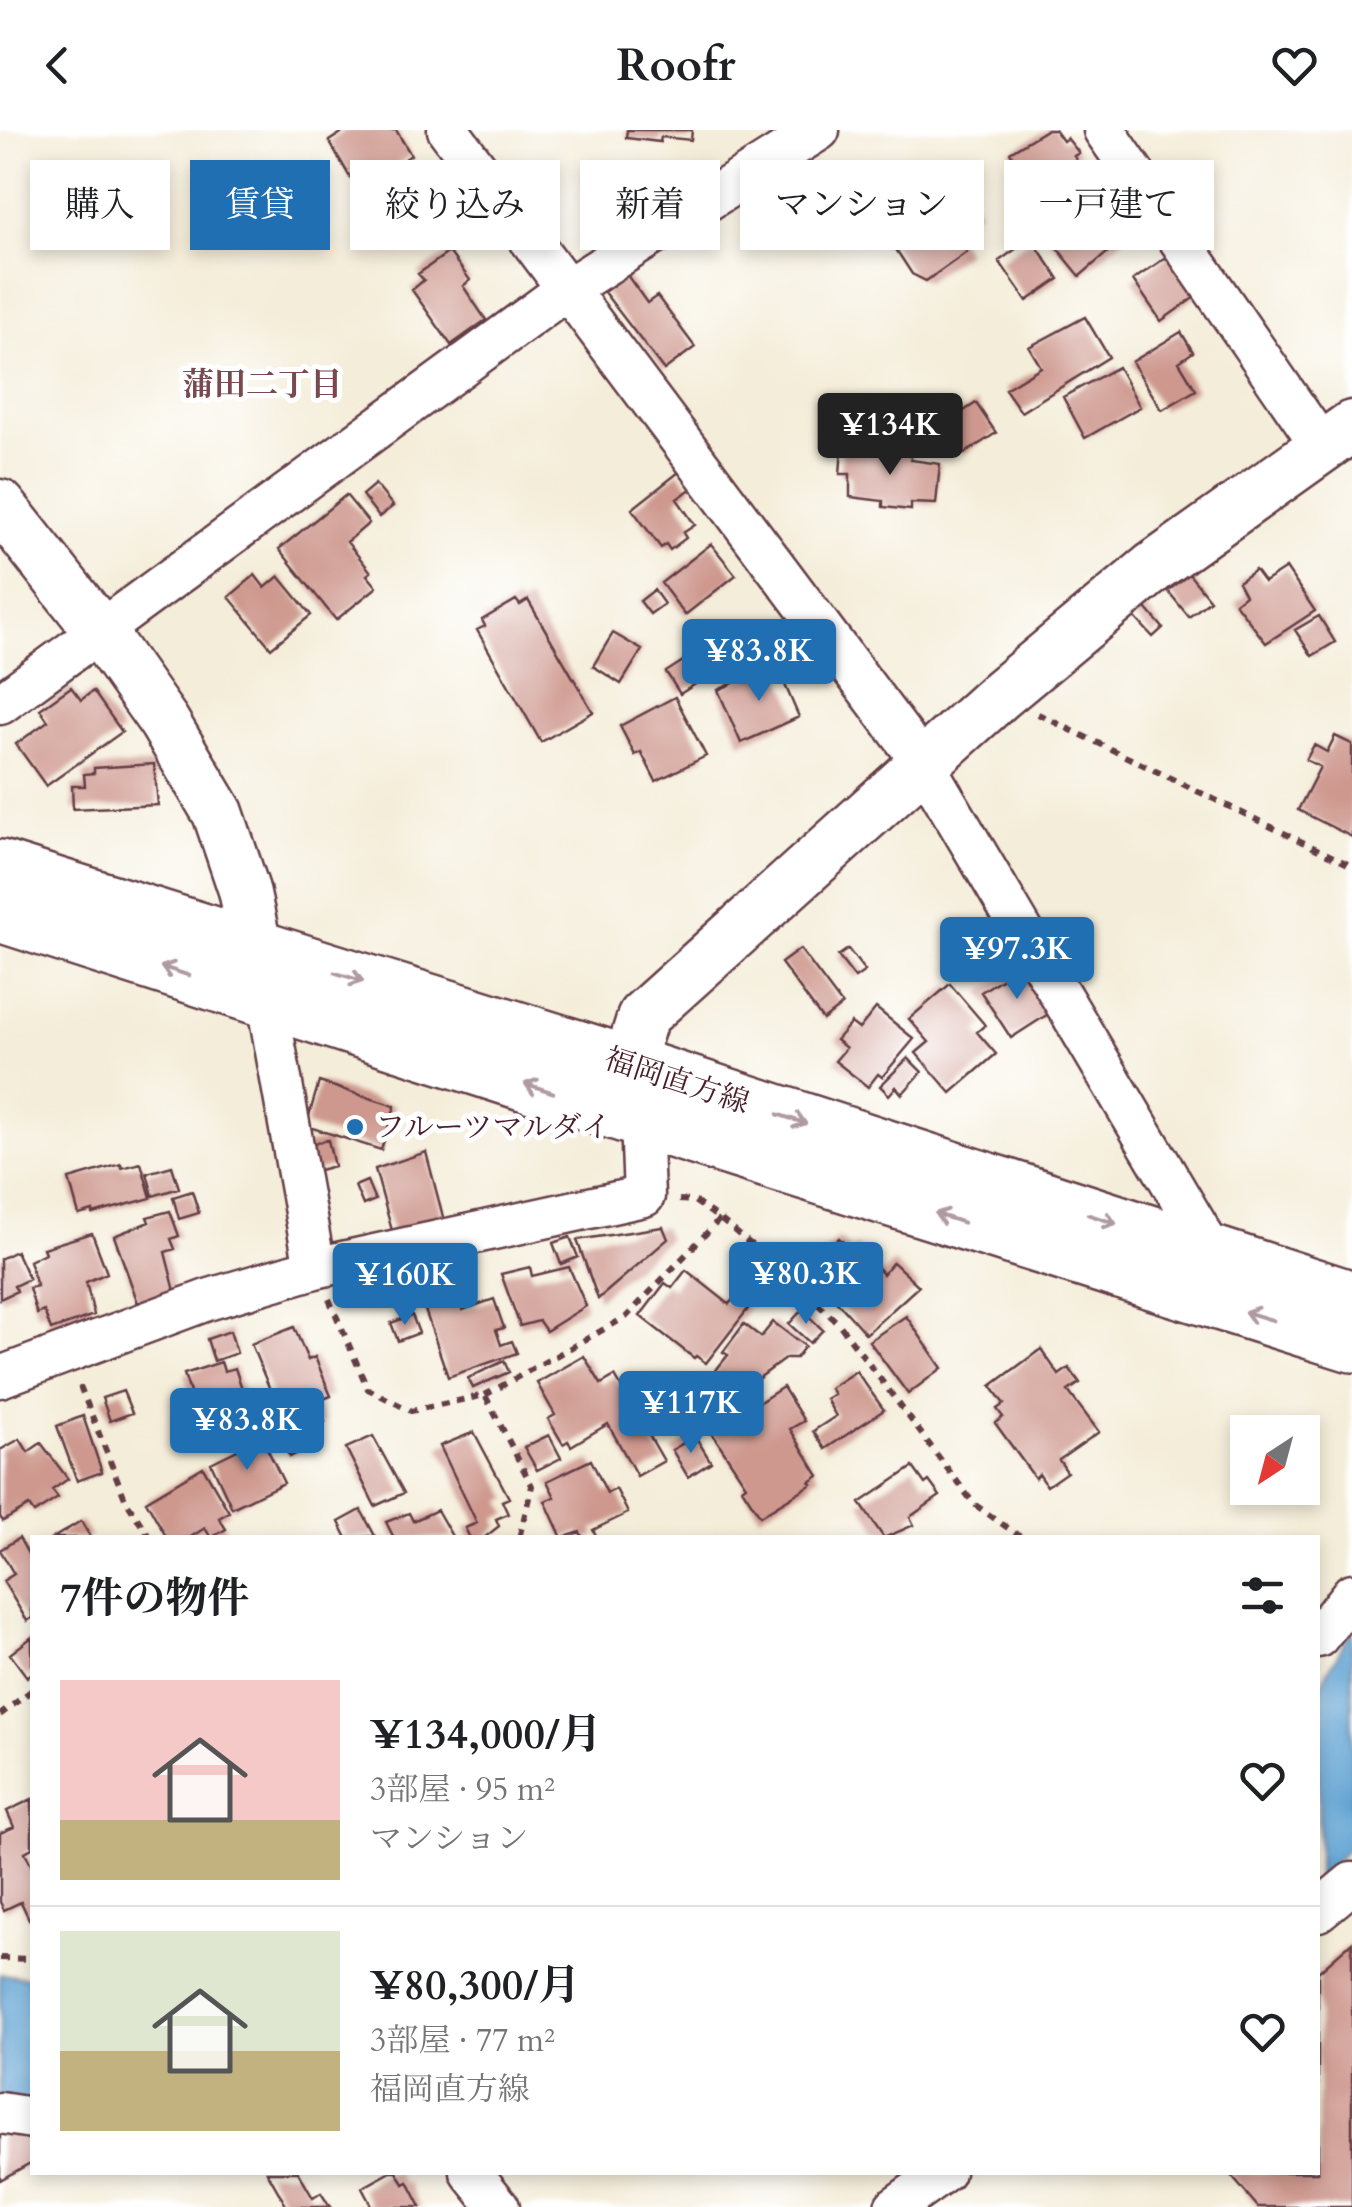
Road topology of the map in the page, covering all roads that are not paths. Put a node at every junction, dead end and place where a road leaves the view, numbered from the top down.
1 (448, 130) edge
2 (819, 130) edge
3 (1104, 130) edge
4 (566, 290) junction
5 (1338, 437) edge
6 (0, 505) edge
7 (99, 630) junction
8 (0, 704) edge
9 (925, 766) junction
10 (0, 868) edge
11 (0, 914) edge
12 (256, 948) junction
13 (267, 1002) junction
14 (628, 1064) junction
15 (641, 1120) junction
16 (1214, 1255) junction
17 (315, 1268) junction
18 (1352, 1299) edge
19 (1352, 1344) edge
20 (1, 1373) edge
21 (1352, 1594) edge
22 (1320, 1634) edge
23 (1352, 1883) edge
24 (1320, 1909) edge
25 (0, 2113) edge
26 (30, 2118) edge
27 (473, 2175) edge
28 (940, 2175) edge
29 (499, 2207) edge
30 (896, 2207) edge

1 - 4 street
2 - 4 street
3 - 5 street
4 - 7 street
4 - 9 street
5 - 9 street
6 - 7 street
7 - 8 street
7 - 12 street
9 - 14 street
9 - 16 street
10 - 12 main road, 福岡直方線
13 -> 11 main road, 福岡直方線
12 - 13 street
12 -> 14 main road, 福岡直方線
15 -> 13 main road, 福岡直方線
13 - 17 street
14 - 15 street
14 -> 16 main road, 福岡直方線
15 - 17 street
19 -> 15 main road, 福岡直方線
16 - 18 main road, 福岡直方線
17 - 20 street
21 - 22 street
23 - 24 street
25 - 26 street
27 - 29 street
28 - 30 street

